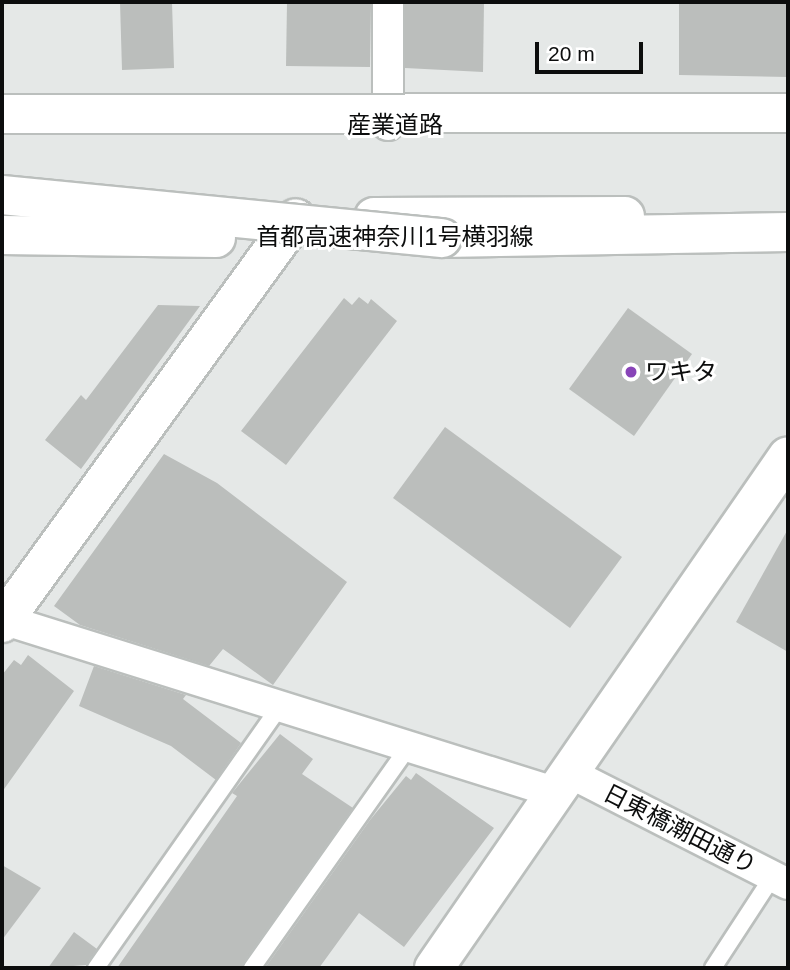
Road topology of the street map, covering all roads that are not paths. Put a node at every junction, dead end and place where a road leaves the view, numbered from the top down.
1 (388, 2) edge
2 (2, 113) edge
3 (788, 113) edge
4 (388, 125) junction
5 (788, 128) edge
6 (2, 195) edge
7 (2, 214) edge
8 (788, 215) edge
9 (296, 218) junction
10 (788, 232) edge
11 (2, 235) edge
12 (442, 238) junction
13 (788, 456) edge
14 (2, 621) edge
15 (279, 708) junction
16 (410, 745) junction
17 (564, 784) junction
18 (780, 880) edge
19 (96, 968) edge
20 (252, 968) edge
21 (434, 968) edge
22 (713, 968) edge

1 - 4 street
2 - 3 main road, bridge
2 - 4 main road, 産業道路
4 - 5 main road, 産業道路
6 - 12 main road, bridge
7 - 9 main road
8 - 9 main road
9 - 14 main road
10 - 12 main road, 首都高速神奈川1号横羽線
11 - 12 main road, 首都高速神奈川1号横羽線, bridge
13 - 17 main road
14 - 15 street, 日東橋潮田通り
15 - 16 street, 日東橋潮田通り
15 - 19 lane
16 - 17 street, 日東橋潮田通り
16 - 20 lane
17 - 18 street, 日東橋潮田通り
17 - 21 main road
18 - 22 lane

